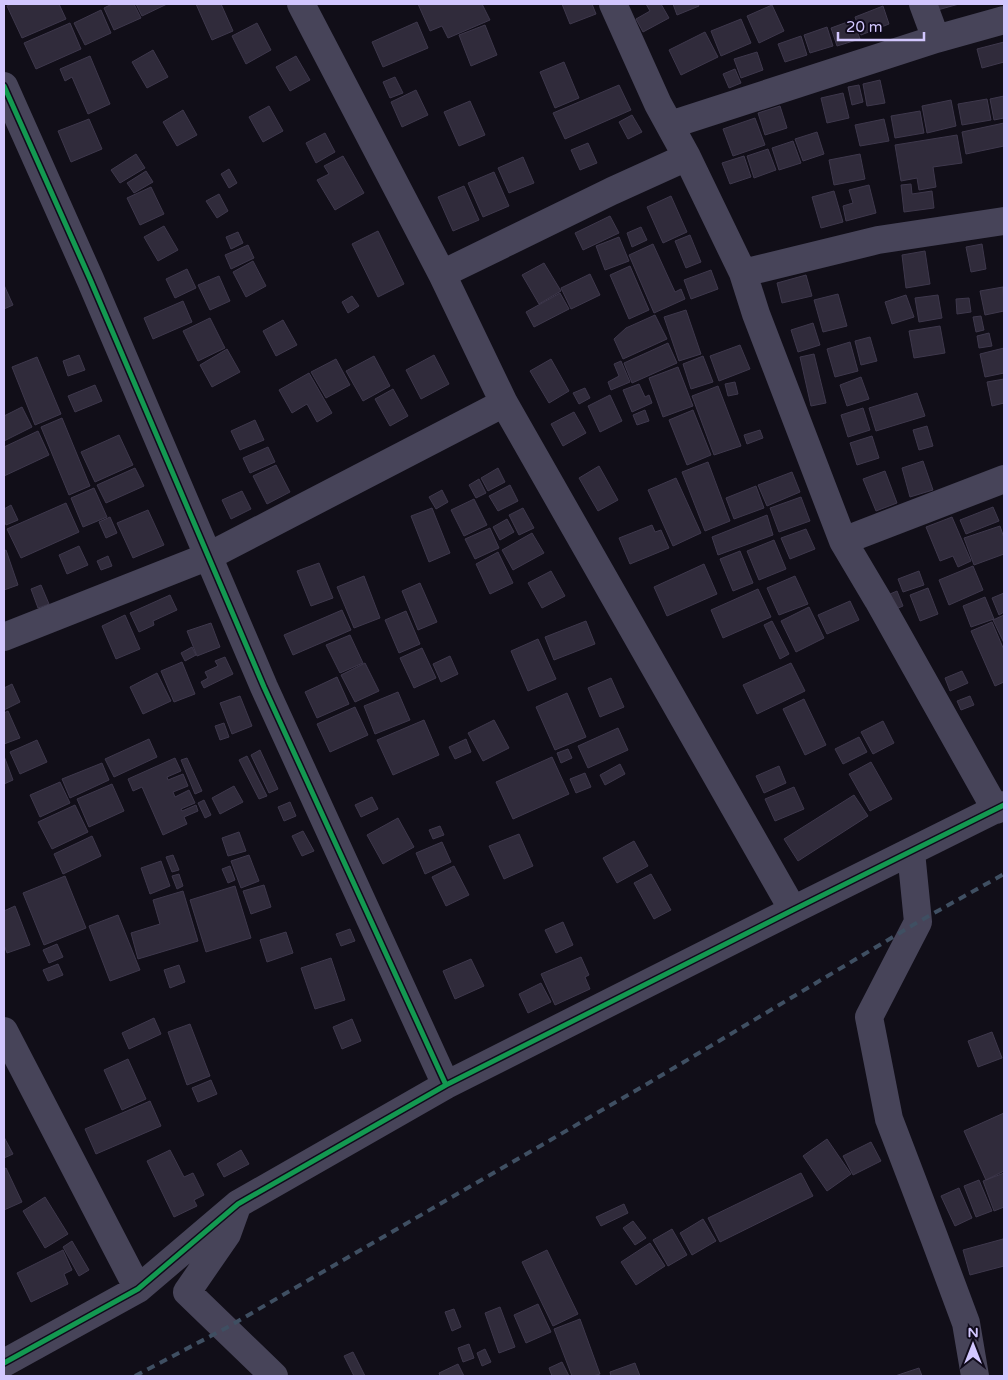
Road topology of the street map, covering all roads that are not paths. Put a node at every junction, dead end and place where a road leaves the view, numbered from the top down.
1 (301, 4) edge
2 (613, 4) edge
3 (922, 4) edge
4 (1004, 20) edge
5 (936, 39) junction
6 (4, 86) edge
7 (670, 126) junction
8 (687, 157) junction
9 (1004, 221) edge
10 (742, 273) junction
11 (442, 274) junction
12 (504, 402) junction
13 (1004, 479) edge
14 (843, 541) junction
15 (209, 556) junction
16 (4, 637) edge
17 (1000, 808) edge
18 (911, 852) junction
19 (793, 910) junction
20 (4, 1031) edge
21 (446, 1085) junction
22 (238, 1204) junction
23 (138, 1289) junction
24 (4, 1363) edge
25 (274, 1376) edge
26 (976, 1376) edge

1 - 11 street
2 - 7 street
3 - 5 street
4 - 5 street
5 - 7 street
6 - 15 street
7 - 8 street
8 - 10 street
8 - 11 street
9 - 10 street
10 - 14 street
11 - 12 street
12 - 15 street
12 - 19 street
13 - 14 street
14 - 17 street
15 - 16 street
15 - 21 street
17 - 18 street
18 - 19 street
18 - 26 street
19 - 21 street
20 - 23 street
21 - 22 street
22 - 23 street
22 - 25 street
23 - 24 street

